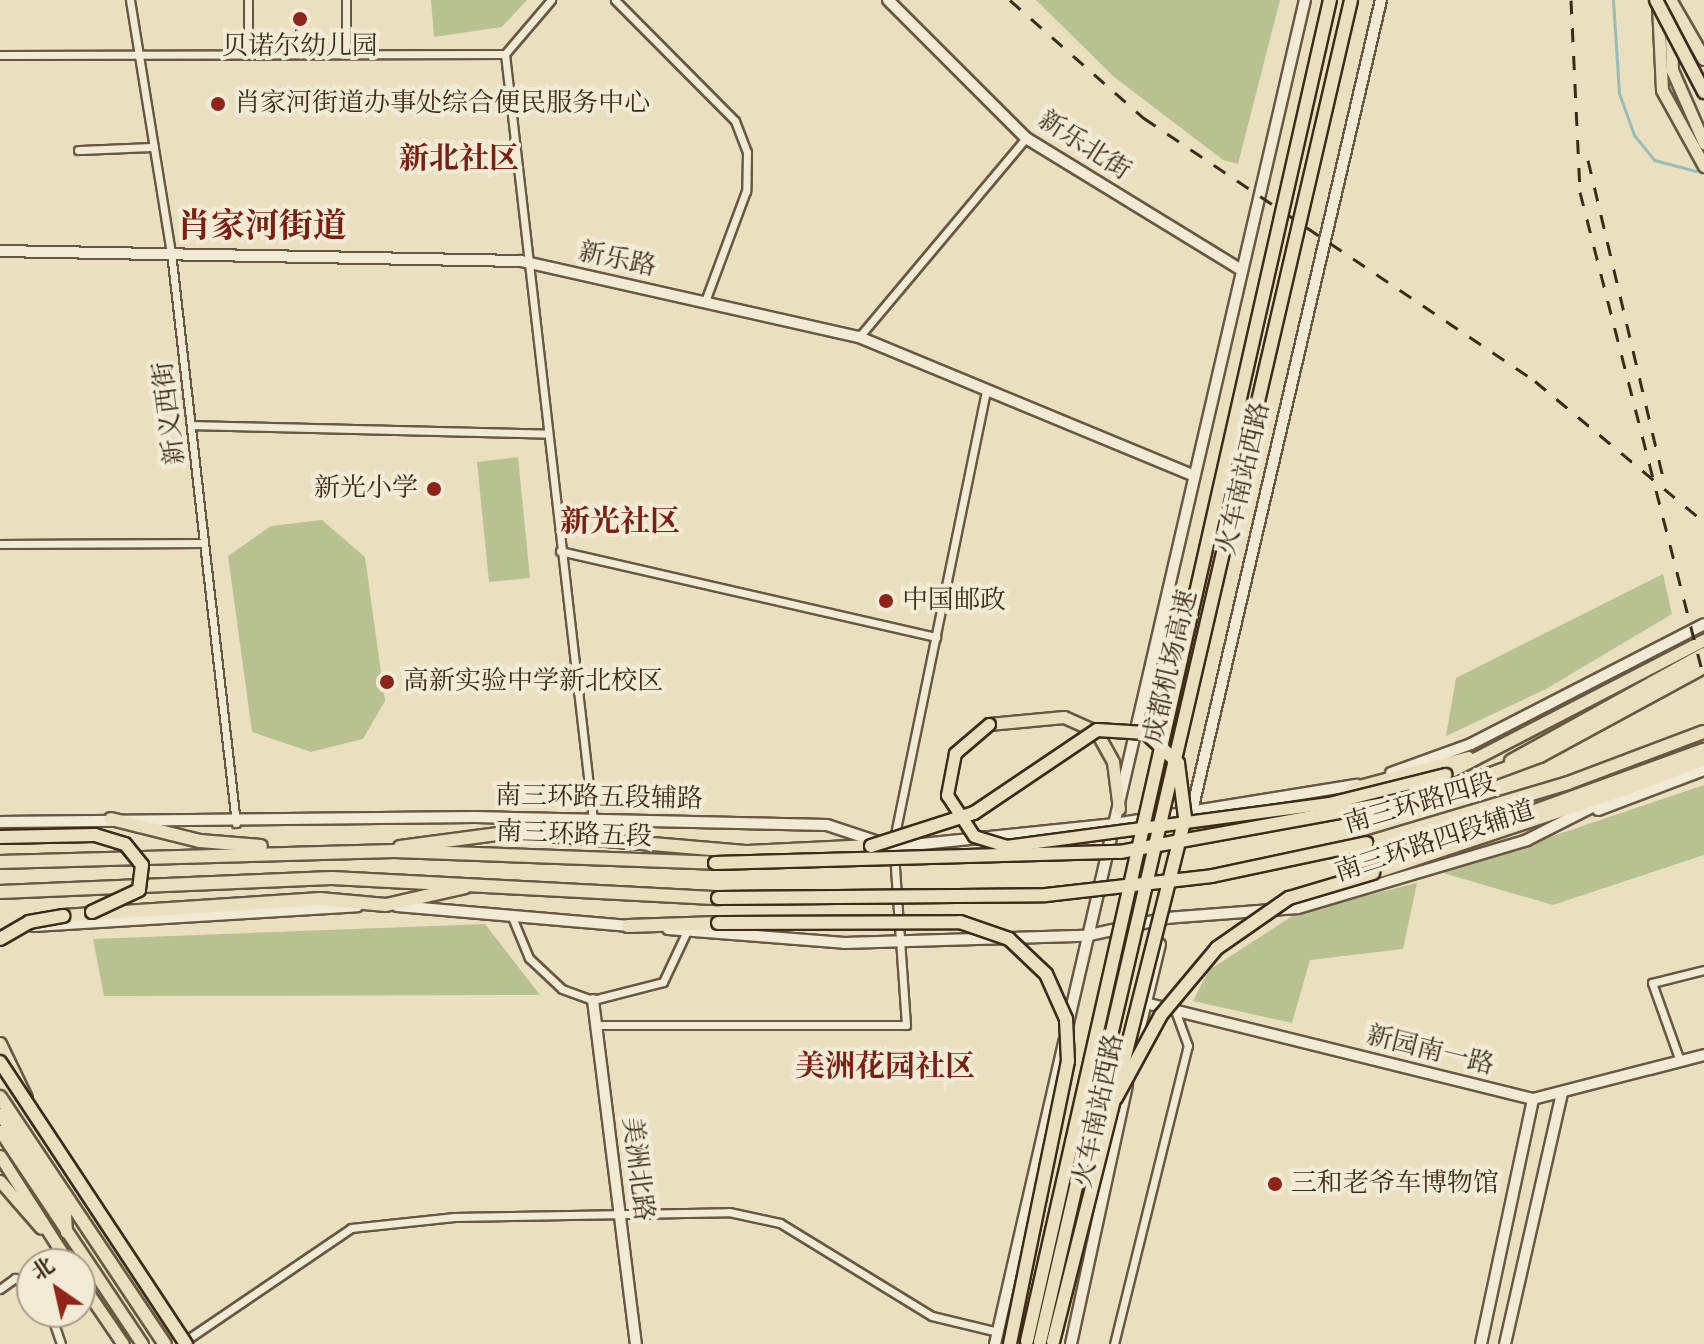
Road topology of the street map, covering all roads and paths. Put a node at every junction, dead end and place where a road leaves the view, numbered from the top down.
1 (130, 0) edge
2 (248, 0) edge
3 (346, 0) edge
4 (551, 0) edge
5 (615, 0) edge
6 (888, 0) edge
7 (1305, 0) edge
8 (1330, 0) edge
9 (1351, 0) edge
10 (1381, 0) edge
11 (1657, 0) edge
12 (1670, 0) edge
13 (301, 23) dead end
14 (346, 51) junction
15 (299, 52) junction
16 (248, 53) junction
17 (138, 54) junction
18 (505, 54) junction
19 (0, 55) edge
20 (1704, 59) edge
21 (1704, 92) edge
22 (1026, 138) junction
23 (1704, 143) edge
24 (154, 147) junction
25 (78, 150) dead end
26 (1704, 166) edge
27 (0, 251) edge
28 (171, 252) junction
29 (530, 263) junction
30 (1241, 270) junction
31 (705, 301) junction
32 (859, 337) junction
33 (986, 390) junction
34 (192, 425) junction
35 (548, 434) junction
36 (1192, 475) junction
37 (204, 543) junction
38 (0, 544) edge
39 (560, 551) junction
40 (1704, 624) edge
41 (936, 637) junction
42 (1704, 640) edge
43 (1704, 654) edge
44 (1704, 667) edge
45 (1543, 727) junction
46 (1704, 732) edge
47 (1704, 750) edge
48 (1704, 759) edge
49 (1704, 770) edge
50 (1484, 777) junction
51 (1351, 788) junction
52 (1623, 790) junction
53 (1119, 809) junction
54 (1192, 812) junction
55 (111, 819) junction
56 (593, 821) junction
57 (0, 822) edge
58 (236, 824) junction
59 (1115, 824) junction
60 (1559, 825) junction
61 (0, 837) edge
62 (893, 847) junction
63 (1146, 848) joint
64 (1366, 848) junction
65 (381, 851) junction
66 (324, 852) junction
67 (0, 862) edge
68 (480, 883) junction
69 (1139, 884) joint
70 (0, 892) edge
71 (386, 905) junction
72 (92, 912) junction
73 (512, 917) junction
74 (1166, 918) junction
75 (628, 926) junction
76 (0, 928) edge
77 (687, 931) junction
78 (1085, 936) junction
79 (0, 939) edge
80 (902, 941) junction
81 (1704, 970) edge
82 (593, 1000) junction
83 (1145, 1003) junction
84 (1175, 1011) junction
85 (597, 1025) junction
86 (0, 1044) edge
87 (1704, 1055) edge
88 (1680, 1061) junction
89 (0, 1062) edge
90 (1562, 1093) junction
91 (0, 1097) edge
92 (1533, 1099) junction
93 (27, 1101) junction
94 (0, 1114) edge
95 (1104, 1127) junction
96 (0, 1131) edge
97 (0, 1156) edge
98 (0, 1181) edge
99 (620, 1215) junction
100 (66, 1232) junction
101 (53, 1239) junction
102 (59, 1248) edge
103 (96, 1308) edge
104 (998, 1332) junction
105 (122, 1344) edge
106 (142, 1344) edge
107 (165, 1344) edge
108 (183, 1344) edge
109 (636, 1344) edge
110 (995, 1344) edge
111 (1010, 1344) edge
112 (1027, 1344) edge
113 (1039, 1344) edge
114 (1053, 1344) edge
115 (1071, 1344) edge
116 (1114, 1344) edge
117 (1481, 1344) edge
118 (1505, 1344) edge

1 - 17 street, 新义西街
2 - 16 street
3 - 14 street
4 - 18 street
5 - 31 street
6 - 22 main road, 新乐北街
7 - 30 main road, 火车南站西路
8 - 112 highway, 成都机场高速, bridge
9 - 113 highway, 成都机场高速, bridge
10 - 54 main road, 火车南站西路
11 - 21 highway, bridge
11 - 26 main road
12 - 20 highway
12 - 23 main road
13 - 15 street
14 - 15 street
14 - 18 street
15 - 16 street
16 - 17 street
17 - 19 street
17 - 24 street, 新义西街
18 - 29 street
22 - 30 main road, 新乐北街
22 - 32 street
24 - 25 street
24 - 28 street, 新义西街
27 - 28 main road, 新乐路
28 - 29 main road, 新乐路
28 - 34 street, 新义西街
29 - 31 main road, 新乐路
29 - 35 street
30 - 36 main road, 火车南站西路
31 - 32 main road, 新乐路
32 - 33 main road, 新乐路
33 - 36 main road, 新乐路
33 - 41 street
34 - 35 street
34 - 37 street, 新义西街
35 - 39 street
36 - 53 main road, 火车南站西路
37 - 38 street
37 - 58 street, 新义西街
39 - 41 street
39 - 56 street
40 - 51 main road
41 - 62 street
42 - 45 main road
43 - 50 highway, 南三环路四段
44 - 50 highway, 南三环路四段
45 - 51 main road
45 - 53 main road, bridge
46 - 64 highway, 南三环路四段
47 - 64 highway
48 - 52 main road, 南三环路四段辅道
49 - 60 main road
50 - 63 highway, 南三环路四段, bridge
51 - 54 main road
52 - 60 main road, 南三环路四段辅道
52 - 95 highway, bridge
53 - 59 main road, 火车南站西路
54 - 59 main road, 南三环路五段辅路
54 - 74 main road, 火车南站西路
55 - 57 main road, 南三环路五段辅路
55 - 58 main road, 南三环路五段辅路
55 - 66 highway
56 - 58 main road, 南三环路五段辅路
56 - 62 main road, 南三环路五段辅路
59 - 62 main road, 南三环路五段辅路
59 - 78 main road, 火车南站西路
60 - 74 main road, 南三环路四段辅道
61 - 72 highway, bridge
62 - 80 street
63 - 65 highway, 南三环路五段, bridge
64 - 69 highway, 南三环路四段, bridge
65 - 66 highway, 南三环路五段
65 - 95 highway, bridge
66 - 67 highway, 南三环路五段
68 - 69 highway, 南三环路五段, bridge
68 - 70 highway, 南三环路五段
68 - 71 highway
71 - 72 highway
71 - 73 main road
71 - 76 main road
72 - 79 highway, bridge
73 - 75 main road
73 - 82 street
74 - 78 main road
74 - 83 main road, 火车南站西路
75 - 77 main road
75 - 111 highway, bridge
77 - 80 main road
77 - 82 street
78 - 80 main road
78 - 104 main road, 火车南站西路
80 - 85 street
81 - 88 street
82 - 85 main road, 美洲北路
83 - 84 main road, 新园南一路
83 - 115 main road, 火车南站西路
84 - 92 main road, 新园南一路
84 - 116 street
85 - 99 main road, 美洲北路
86 - 93 highway, bridge
87 - 88 main road, 新园南一路
88 - 90 main road, 新园南一路
89 - 93 highway, bridge
90 - 92 main road, 新园南一路
90 - 118 main road
91 - 107 highway
92 - 117 main road
93 - 108 highway, bridge
94 - 100 main road
95 - 114 highway, bridge
96 - 100 main road
97 - 101 main road
98 - 101 main road
99 - 104 street
99 - 108 street
99 - 109 main road, 美洲北路
100 - 106 main road
101 - 102 main road
103 - 105 main road
104 - 110 main road, 火车南站西路

